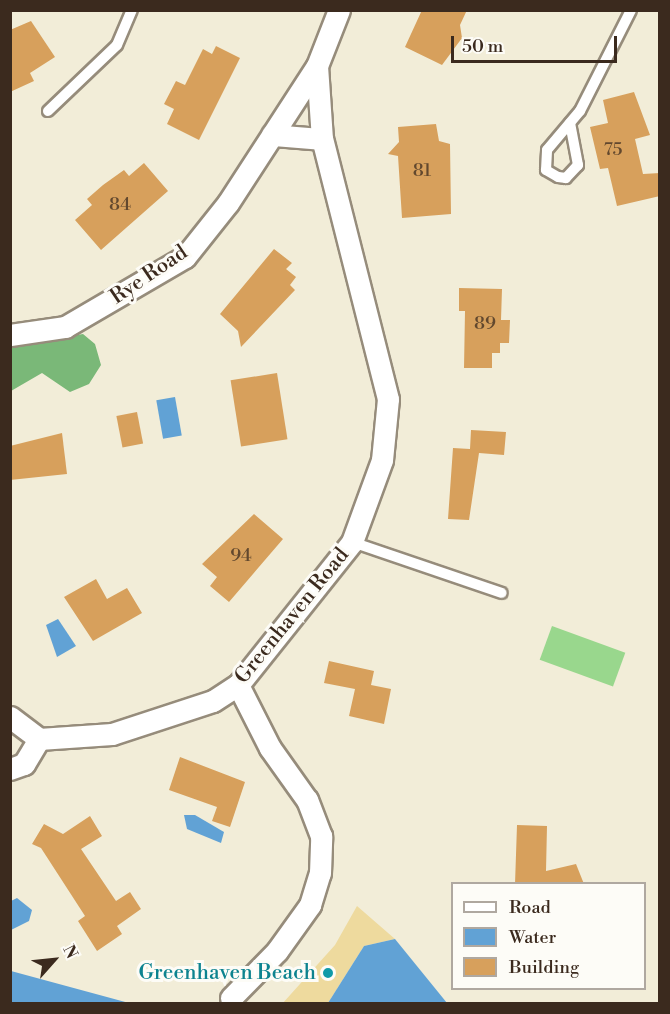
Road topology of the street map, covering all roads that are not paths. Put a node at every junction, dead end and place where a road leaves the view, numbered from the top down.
1 (132, 10) edge
2 (339, 10) edge
3 (631, 10) edge
4 (317, 66) junction
5 (48, 111) dead end
6 (570, 123) junction
7 (272, 135) junction
8 (322, 139) junction
9 (10, 335) edge
10 (352, 542) junction
11 (502, 593) dead end
12 (238, 685) junction
13 (10, 717) edge
14 (39, 739) junction
15 (10, 769) edge
16 (231, 998) dead end

1 - 5 lane
2 - 4 street, Greenhaven Road
3 - 6 lane
4 - 7 street, Rye Road
4 - 8 street, Greenhaven Road
6 - 6 lane
7 - 8 street
7 - 9 street, Rye Road
8 - 10 street, Greenhaven Road
10 - 11 lane
10 - 12 street, Greenhaven Road
12 - 14 street, Greenhaven Road
12 - 16 street
13 - 14 street
14 - 15 street

